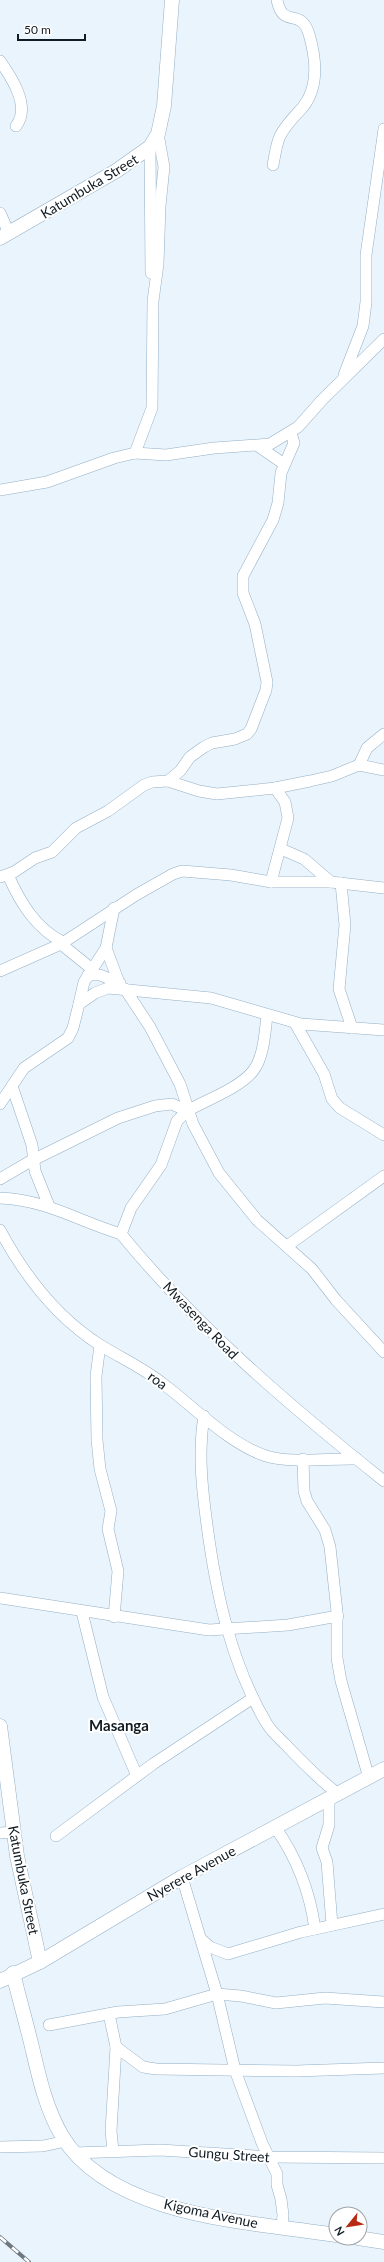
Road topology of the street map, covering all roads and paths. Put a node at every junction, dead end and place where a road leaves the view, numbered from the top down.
1 (172, 0) edge
2 (277, 0) edge
3 (0, 61) edge
4 (16, 126) dead end
5 (384, 129) edge
6 (158, 134) junction
7 (150, 147) junction
8 (273, 165) dead end
9 (0, 213) edge
10 (4, 235) edge
11 (384, 339) edge
12 (343, 378) junction
13 (291, 433) junction
14 (258, 446) junction
15 (135, 453) junction
16 (284, 464) junction
17 (0, 490) edge
18 (384, 734) edge
19 (359, 765) junction
20 (384, 770) edge
21 (168, 781) junction
22 (275, 788) junction
23 (281, 849) junction
24 (4, 876) edge
25 (271, 882) junction
26 (336, 882) junction
27 (384, 888) edge
28 (114, 908) junction
29 (62, 943) junction
30 (106, 948) junction
31 (0, 971) edge
32 (90, 972) junction
33 (122, 987) junction
34 (79, 1004) junction
35 (267, 1015) junction
36 (295, 1023) junction
37 (352, 1028) junction
38 (384, 1030) edge
39 (12, 1086) junction
40 (0, 1104) edge
41 (187, 1111) junction
42 (379, 1129) edge
43 (384, 1135) edge
44 (34, 1160) junction
45 (384, 1176) edge
46 (0, 1179) edge
47 (0, 1198) edge
48 (49, 1206) junction
49 (0, 1230) edge
50 (121, 1234) junction
51 (287, 1246) junction
52 (100, 1345) junction
53 (384, 1352) edge
54 (204, 1416) junction
55 (303, 1459) junction
56 (357, 1459) junction
57 (384, 1481) edge
58 (0, 1598) edge
59 (82, 1612) junction
60 (338, 1616) junction
61 (114, 1617) junction
62 (227, 1629) junction
63 (253, 1698) junction
64 (0, 1726) edge
65 (384, 1769) edge
66 (137, 1776) junction
67 (369, 1778) junction
68 (334, 1797) junction
69 (275, 1828) junction
70 (7, 1833) edge
71 (56, 1836) dead end
72 (182, 1877) junction
73 (384, 1914) edge
74 (332, 1925) junction
75 (315, 1929) junction
76 (201, 1939) junction
77 (40, 1962) junction
78 (13, 1973) junction
79 (0, 1981) edge
80 (217, 1994) junction
81 (384, 2002) edge
82 (109, 2014) junction
83 (49, 2025) dead end
84 (116, 2047) junction
85 (384, 2068) edge
86 (235, 2070) junction
87 (66, 2141) junction
88 (0, 2147) edge
89 (113, 2152) junction
90 (74, 2153) junction
91 (270, 2157) junction
92 (384, 2158) edge
93 (282, 2227) junction
94 (328, 2234) edge
95 (368, 2240) edge
96 (384, 2242) edge

1 - 6 main road, Katumbuka Street
2 - 8 street
3 - 4 street
5 - 12 street
6 - 7 main road, Katumbuka Street
6 - 15 street
7 - 10 main road, Katumbuka Street
7 - 15 street
9 - 10 street
11 - 12 street
12 - 13 street
13 - 14 street
13 - 16 street
14 - 15 street
14 - 16 street
15 - 17 street
16 - 21 street
18 - 19 street
19 - 20 street
19 - 22 street
21 - 22 street
21 - 24 street
22 - 23 street
23 - 25 street
23 - 26 street
24 - 29 street
25 - 26 street
25 - 28 street
26 - 27 street
26 - 37 street
28 - 29 street
28 - 30 street
29 - 31 street
29 - 32 street
30 - 32 street
30 - 33 street
32 - 33 street
32 - 34 street
33 - 34 street
33 - 35 street
33 - 41 street
34 - 39 street
35 - 36 street
35 - 41 street
36 - 37 street
36 - 42 street
37 - 38 street
39 - 40 street
39 - 44 street
41 - 44 street
41 - 50 street
41 - 51 street
42 - 43 street
44 - 46 street
44 - 48 street
45 - 51 street
47 - 48 street, Mwasenga Road
48 - 50 street, Mwasenga Road
49 - 52 street, roa
50 - 56 street, Mwasenga Road
51 - 53 street
52 - 54 street, roa
52 - 61 street
54 - 55 street, roa
54 - 62 street
55 - 56 street, roa
55 - 60 street
56 - 57 street, Mwasenga Road
58 - 59 street
59 - 61 street
59 - 66 street
60 - 62 street
60 - 67 street
61 - 62 street
62 - 63 street
63 - 66 street
63 - 68 street
64 - 70 main road, Katumbuka Street
65 - 67 main road, Nyerere Avenue
66 - 71 street
67 - 68 main road, Nyerere Avenue
68 - 69 main road, Nyerere Avenue
68 - 74 street
69 - 72 main road, Nyerere Avenue
69 - 75 street
70 - 77 main road, Katumbuka Street
72 - 76 street
72 - 77 main road, Nyerere Avenue
73 - 74 street
74 - 75 street
75 - 76 street
76 - 80 street
77 - 78 main road, Nyerere Avenue
78 - 79 main road, Nyerere Avenue
78 - 87 main road, Kigoma Avenue
80 - 81 street
80 - 82 street
80 - 86 street
82 - 83 street
82 - 84 street
84 - 86 street
84 - 89 street
85 - 86 street
86 - 91 street
87 - 88 street
87 - 90 main road, Kigoma Avenue
89 - 90 street, Gungu Street
89 - 91 street, Gungu Street
90 - 93 main road, Kigoma Avenue
91 - 92 street, Gungu Street
91 - 93 street
93 - 94 main road, Kigoma Avenue
95 - 96 main road

